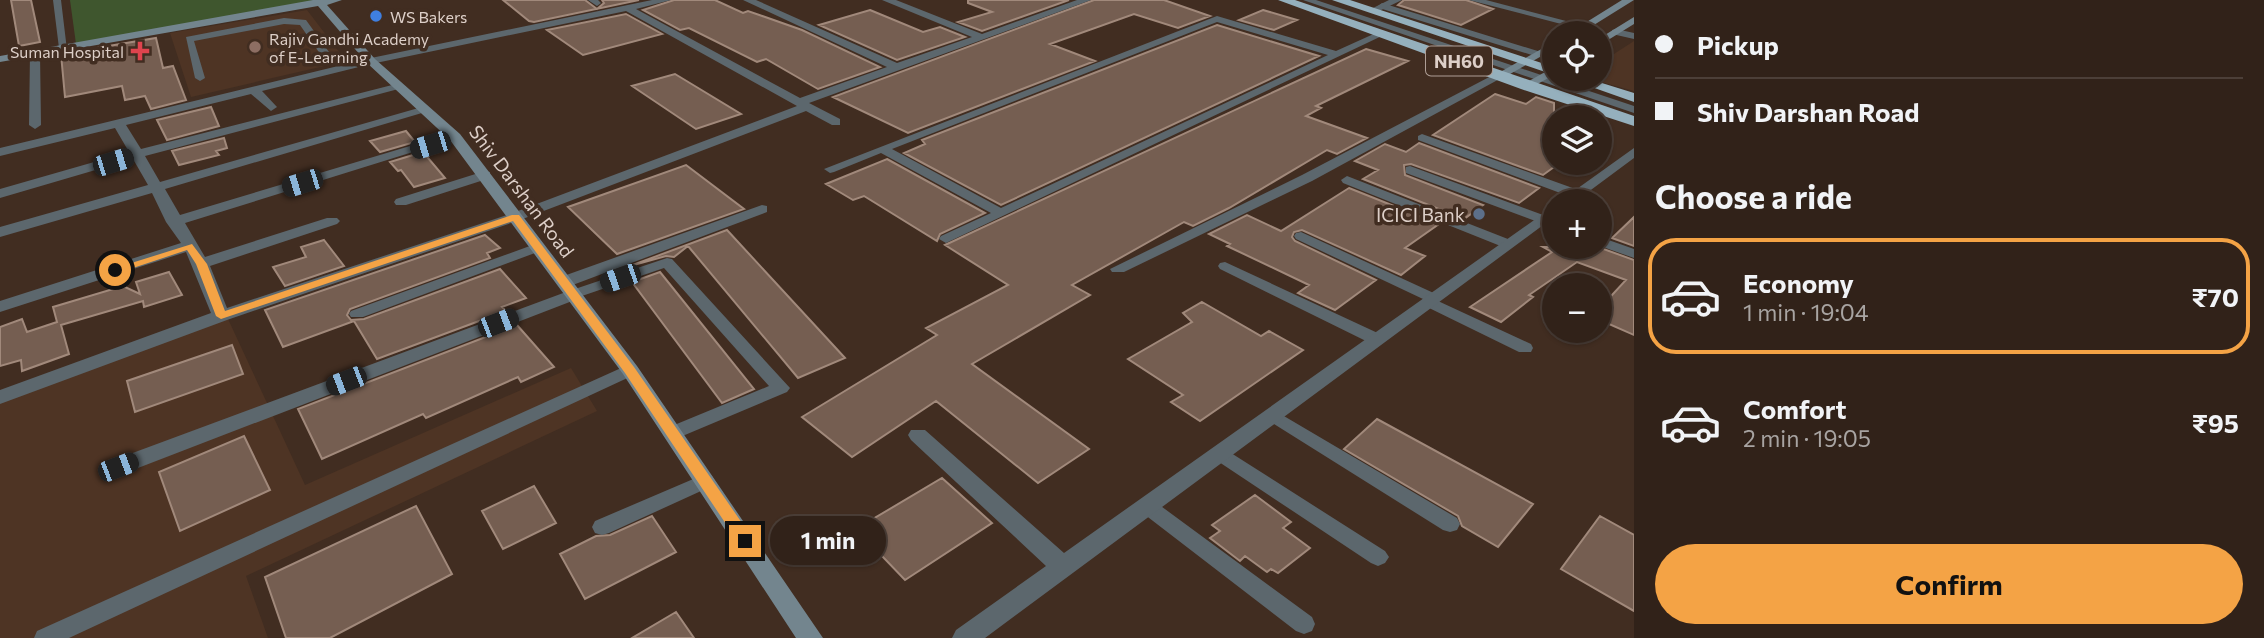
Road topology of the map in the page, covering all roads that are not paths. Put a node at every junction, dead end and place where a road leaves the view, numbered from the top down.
1 (57, 0) edge
2 (666, 0) edge
3 (748, 0) edge
4 (887, 0) edge
5 (1086, 0) edge
6 (1284, 0) edge
7 (1307, 0) edge
8 (1338, 0) edge
9 (1397, 0) edge
10 (1474, 0) edge
11 (1629, 0) edge
12 (324, 1) edge
13 (627, 8) junction
14 (1377, 9) junction
15 (265, 18) junction
16 (1634, 20) edge
17 (1560, 21) edge
18 (1594, 21) edge
19 (194, 30) junction
20 (1616, 32) junction
21 (1381, 34) junction
22 (1612, 34) edge
23 (1634, 36) edge
24 (981, 37) junction
25 (64, 48) junction
26 (1542, 52) edge
27 (35, 53) junction
28 (1334, 54) junction
29 (1538, 54) junction
30 (0, 59) edge
31 (329, 59) dead end
32 (371, 61) junction
33 (1526, 62) junction
34 (896, 67) junction
35 (1542, 67) edge
36 (1513, 69) junction
37 (1499, 76) junction
38 (1542, 77) edge
39 (200, 78) dead end
40 (1539, 79) junction
41 (1526, 86) junction
42 (400, 87) junction
43 (254, 90) junction
44 (1612, 91) edge
45 (1634, 98) edge
46 (803, 104) junction
47 (271, 107) dead end
48 (426, 110) junction
49 (1634, 110) edge
50 (1634, 121) edge
51 (836, 122) dead end
52 (119, 123) junction
53 (36, 125) dead end
54 (456, 137) junction
55 (1422, 138) dead end
56 (882, 149) junction
57 (0, 152) edge
58 (1634, 152) edge
59 (139, 153) junction
60 (830, 169) dead end
61 (1410, 170) dead end
62 (485, 175) junction
63 (1347, 180) dead end
64 (158, 187) junction
65 (1549, 189) edge
66 (1583, 189) edge
67 (0, 194) edge
68 (401, 201) dead end
69 (762, 209) dead end
70 (1001, 213) junction
71 (1542, 215) edge
72 (515, 217) junction
73 (174, 222) junction
74 (332, 222) dead end
75 (1542, 223) edge
76 (0, 232) edge
77 (1301, 236) dead end
78 (946, 239) dead end
79 (1508, 244) junction
80 (189, 246) junction
81 (1612, 246) edge
82 (538, 247) junction
83 (1634, 254) edge
84 (201, 264) junction
85 (1224, 267) dead end
86 (1118, 269) dead end
87 (569, 288) junction
88 (1431, 300) junction
89 (0, 307) edge
90 (357, 314) dead end
91 (221, 316) junction
92 (1376, 339) junction
93 (1525, 348) dead end
94 (630, 370) junction
95 (0, 397) edge
96 (1272, 415) junction
97 (673, 433) junction
98 (918, 435) dead end
99 (1220, 453) junction
100 (118, 467) dead end
101 (705, 481) junction
102 (1147, 506) junction
103 (1450, 524) dead end
104 (602, 527) dead end
105 (1378, 558) dead end
106 (1063, 567) junction
107 (1304, 624) dead end
108 (46, 638) edge
109 (810, 638) edge
110 (965, 638) edge

1 - 25 lane
2 - 13 street
3 - 34 street
4 - 24 street
5 - 24 street
6 - 21 highway, NH60
7 - 36 lane
8 - 14 highway, NH60
9 - 14 street
10 - 17 street
11 - 18 street
12 - 15 street
12 - 32 street, Shiv Darshan Road
13 - 32 street
13 - 46 street
14 - 29 lane
14 - 33 highway, NH60
15 - 19 street
15 - 31 lane
16 - 20 street
19 - 25 street
19 - 39 lane
20 - 22 street
20 - 23 street
21 - 28 lane
21 - 37 highway, NH60
24 - 34 street
25 - 27 street
26 - 29 street
27 - 30 street
27 - 53 street
28 - 56 lane
28 - 70 lane
29 - 33 street
32 - 42 street, Shiv Darshan Road
32 - 43 street
33 - 35 highway, NH60
33 - 36 street
34 - 46 street
36 - 37 street
36 - 40 lane
37 - 41 highway, NH60
37 - 86 street
38 - 40 street
40 - 41 street
40 - 49 lane
41 - 50 highway, NH60
42 - 48 street, Shiv Darshan Road
42 - 59 street
43 - 47 street
43 - 52 street
44 - 45 highway
46 - 51 street
46 - 72 street
48 - 54 street, Shiv Darshan Road
48 - 64 street
52 - 57 street
52 - 59 street
54 - 62 street, Shiv Darshan Road
54 - 73 street
55 - 65 lane
56 - 60 lane
56 - 70 lane
58 - 66 street
59 - 64 street
59 - 67 street
61 - 71 lane
62 - 68 street
62 - 72 street, Shiv Darshan Road
63 - 79 lane
64 - 73 street
64 - 76 street
69 - 87 street
70 - 78 lane
72 - 82 street, Shiv Darshan Road
72 - 91 street
73 - 80 street
74 - 84 street
75 - 79 street
77 - 88 lane
79 - 88 street
80 - 84 street
80 - 89 street
81 - 83 lane
82 - 87 street, Shiv Darshan Road
82 - 90 lane
84 - 91 street
85 - 92 lane
87 - 94 street, Shiv Darshan Road
87 - 97 lane
87 - 100 street
88 - 92 street
88 - 93 lane
91 - 95 street
92 - 96 street
94 - 97 street, Shiv Darshan Road
94 - 108 lane
96 - 99 street
96 - 103 lane
97 - 101 street, Shiv Darshan Road
98 - 106 street
99 - 102 street
99 - 105 lane
101 - 104 lane
101 - 109 street, Shiv Darshan Road
102 - 106 street
102 - 107 lane
106 - 110 street

